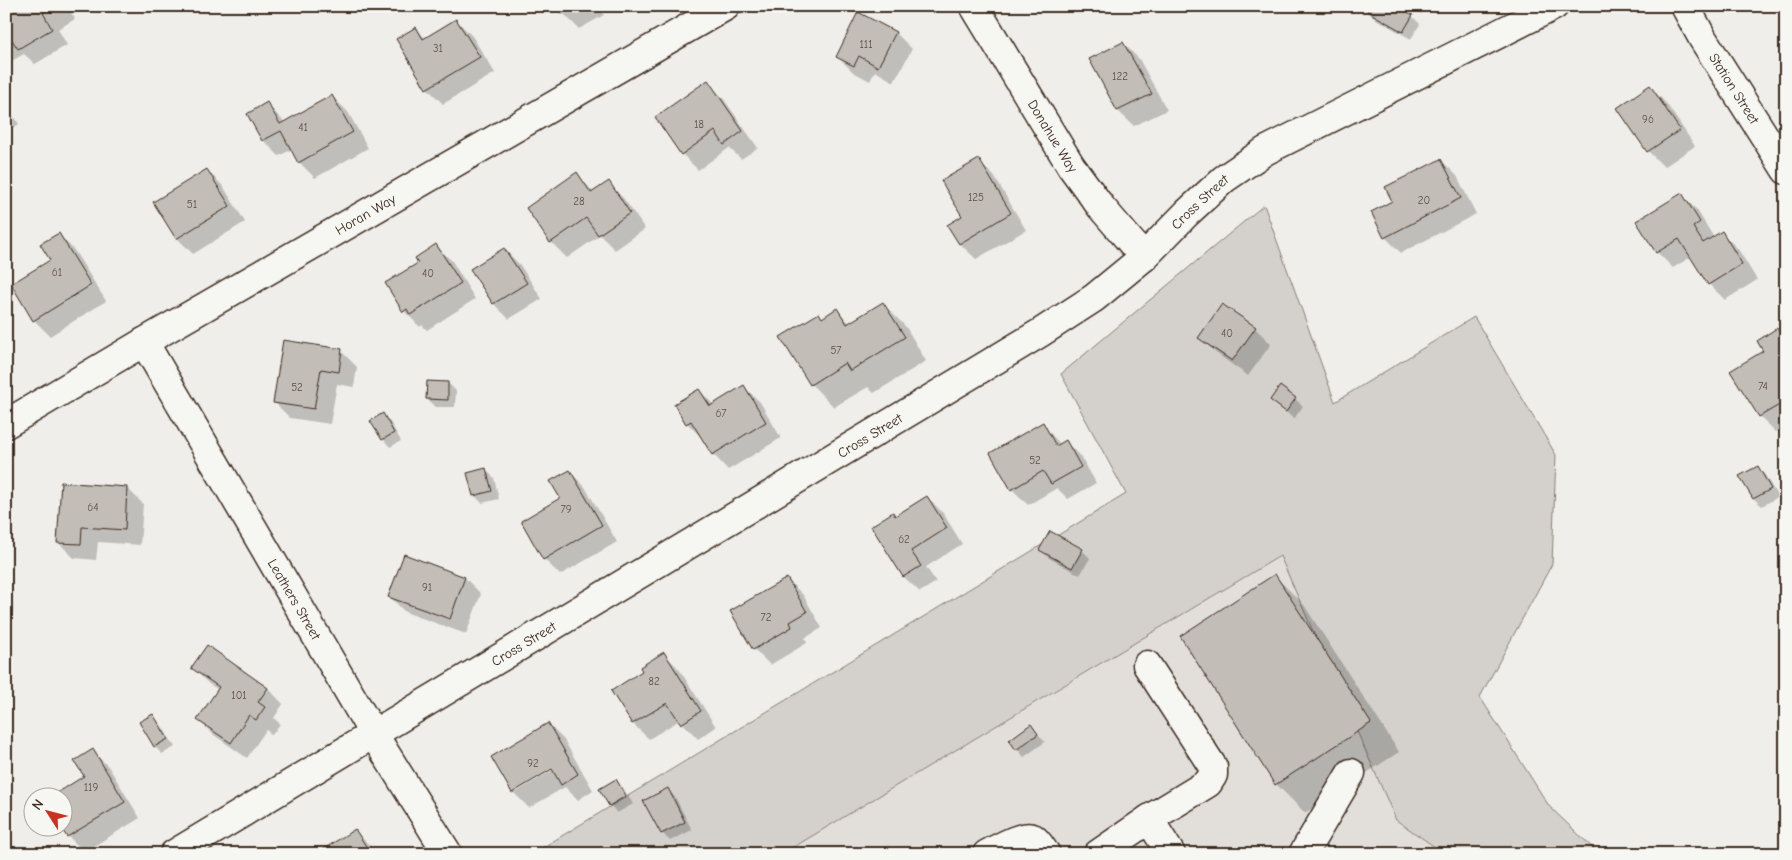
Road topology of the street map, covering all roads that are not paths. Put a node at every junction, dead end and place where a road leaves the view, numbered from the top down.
1 (726, 6) edge
2 (974, 6) edge
3 (1554, 6) edge
4 (1684, 6) edge
5 (1786, 170) edge
6 (1144, 258) junction
7 (144, 342) junction
8 (6, 424) edge
9 (1147, 665) dead end
10 (374, 735) junction
11 (1351, 773) dead end
12 (1149, 819) junction
13 (174, 854) edge
14 (448, 854) edge
15 (987, 854) edge
16 (1046, 854) edge
17 (1098, 854) edge
18 (1171, 854) edge
19 (1303, 854) edge

1 - 7 street, Horan Way
2 - 6 street, Donahue Way
3 - 6 street, Cross Street
4 - 5 street, Station Street
6 - 10 street, Cross Street
7 - 8 street, Horan Way
7 - 10 street, Leathers Street
9 - 12 street
10 - 13 street, Cross Street
10 - 14 street, Leathers Street
11 - 19 street
12 - 17 street
12 - 18 street
15 - 16 street

